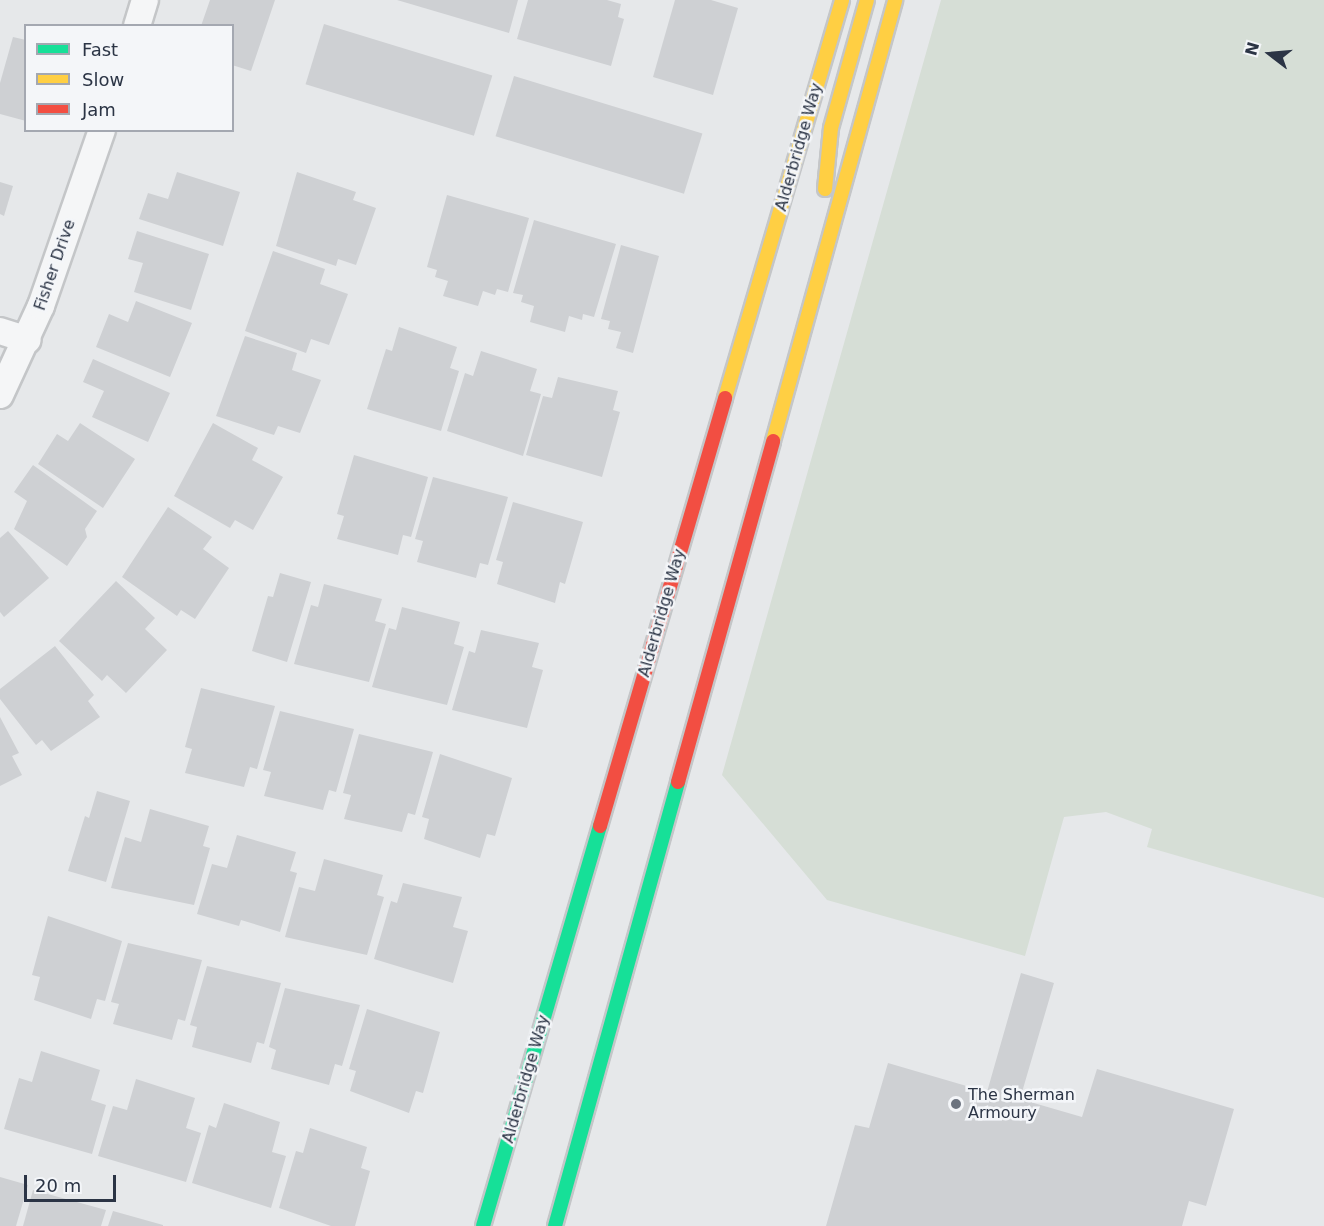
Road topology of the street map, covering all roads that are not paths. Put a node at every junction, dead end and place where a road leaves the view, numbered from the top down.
1 (144, 0) edge
2 (842, 0) edge
3 (867, 0) edge
4 (895, 0) edge
5 (138, 24) edge
6 (101, 132) edge
7 (815, 280) junction
8 (0, 331) edge
9 (28, 340) junction
10 (0, 395) edge
11 (483, 1226) edge
12 (555, 1226) edge

1 - 5 street
2 - 11 main road, Alderbridge Way
3 - 7 main road
4 - 7 main road
6 - 9 street, Fisher Drive
7 - 12 main road
8 - 9 street
9 - 10 street, Fisher Drive

